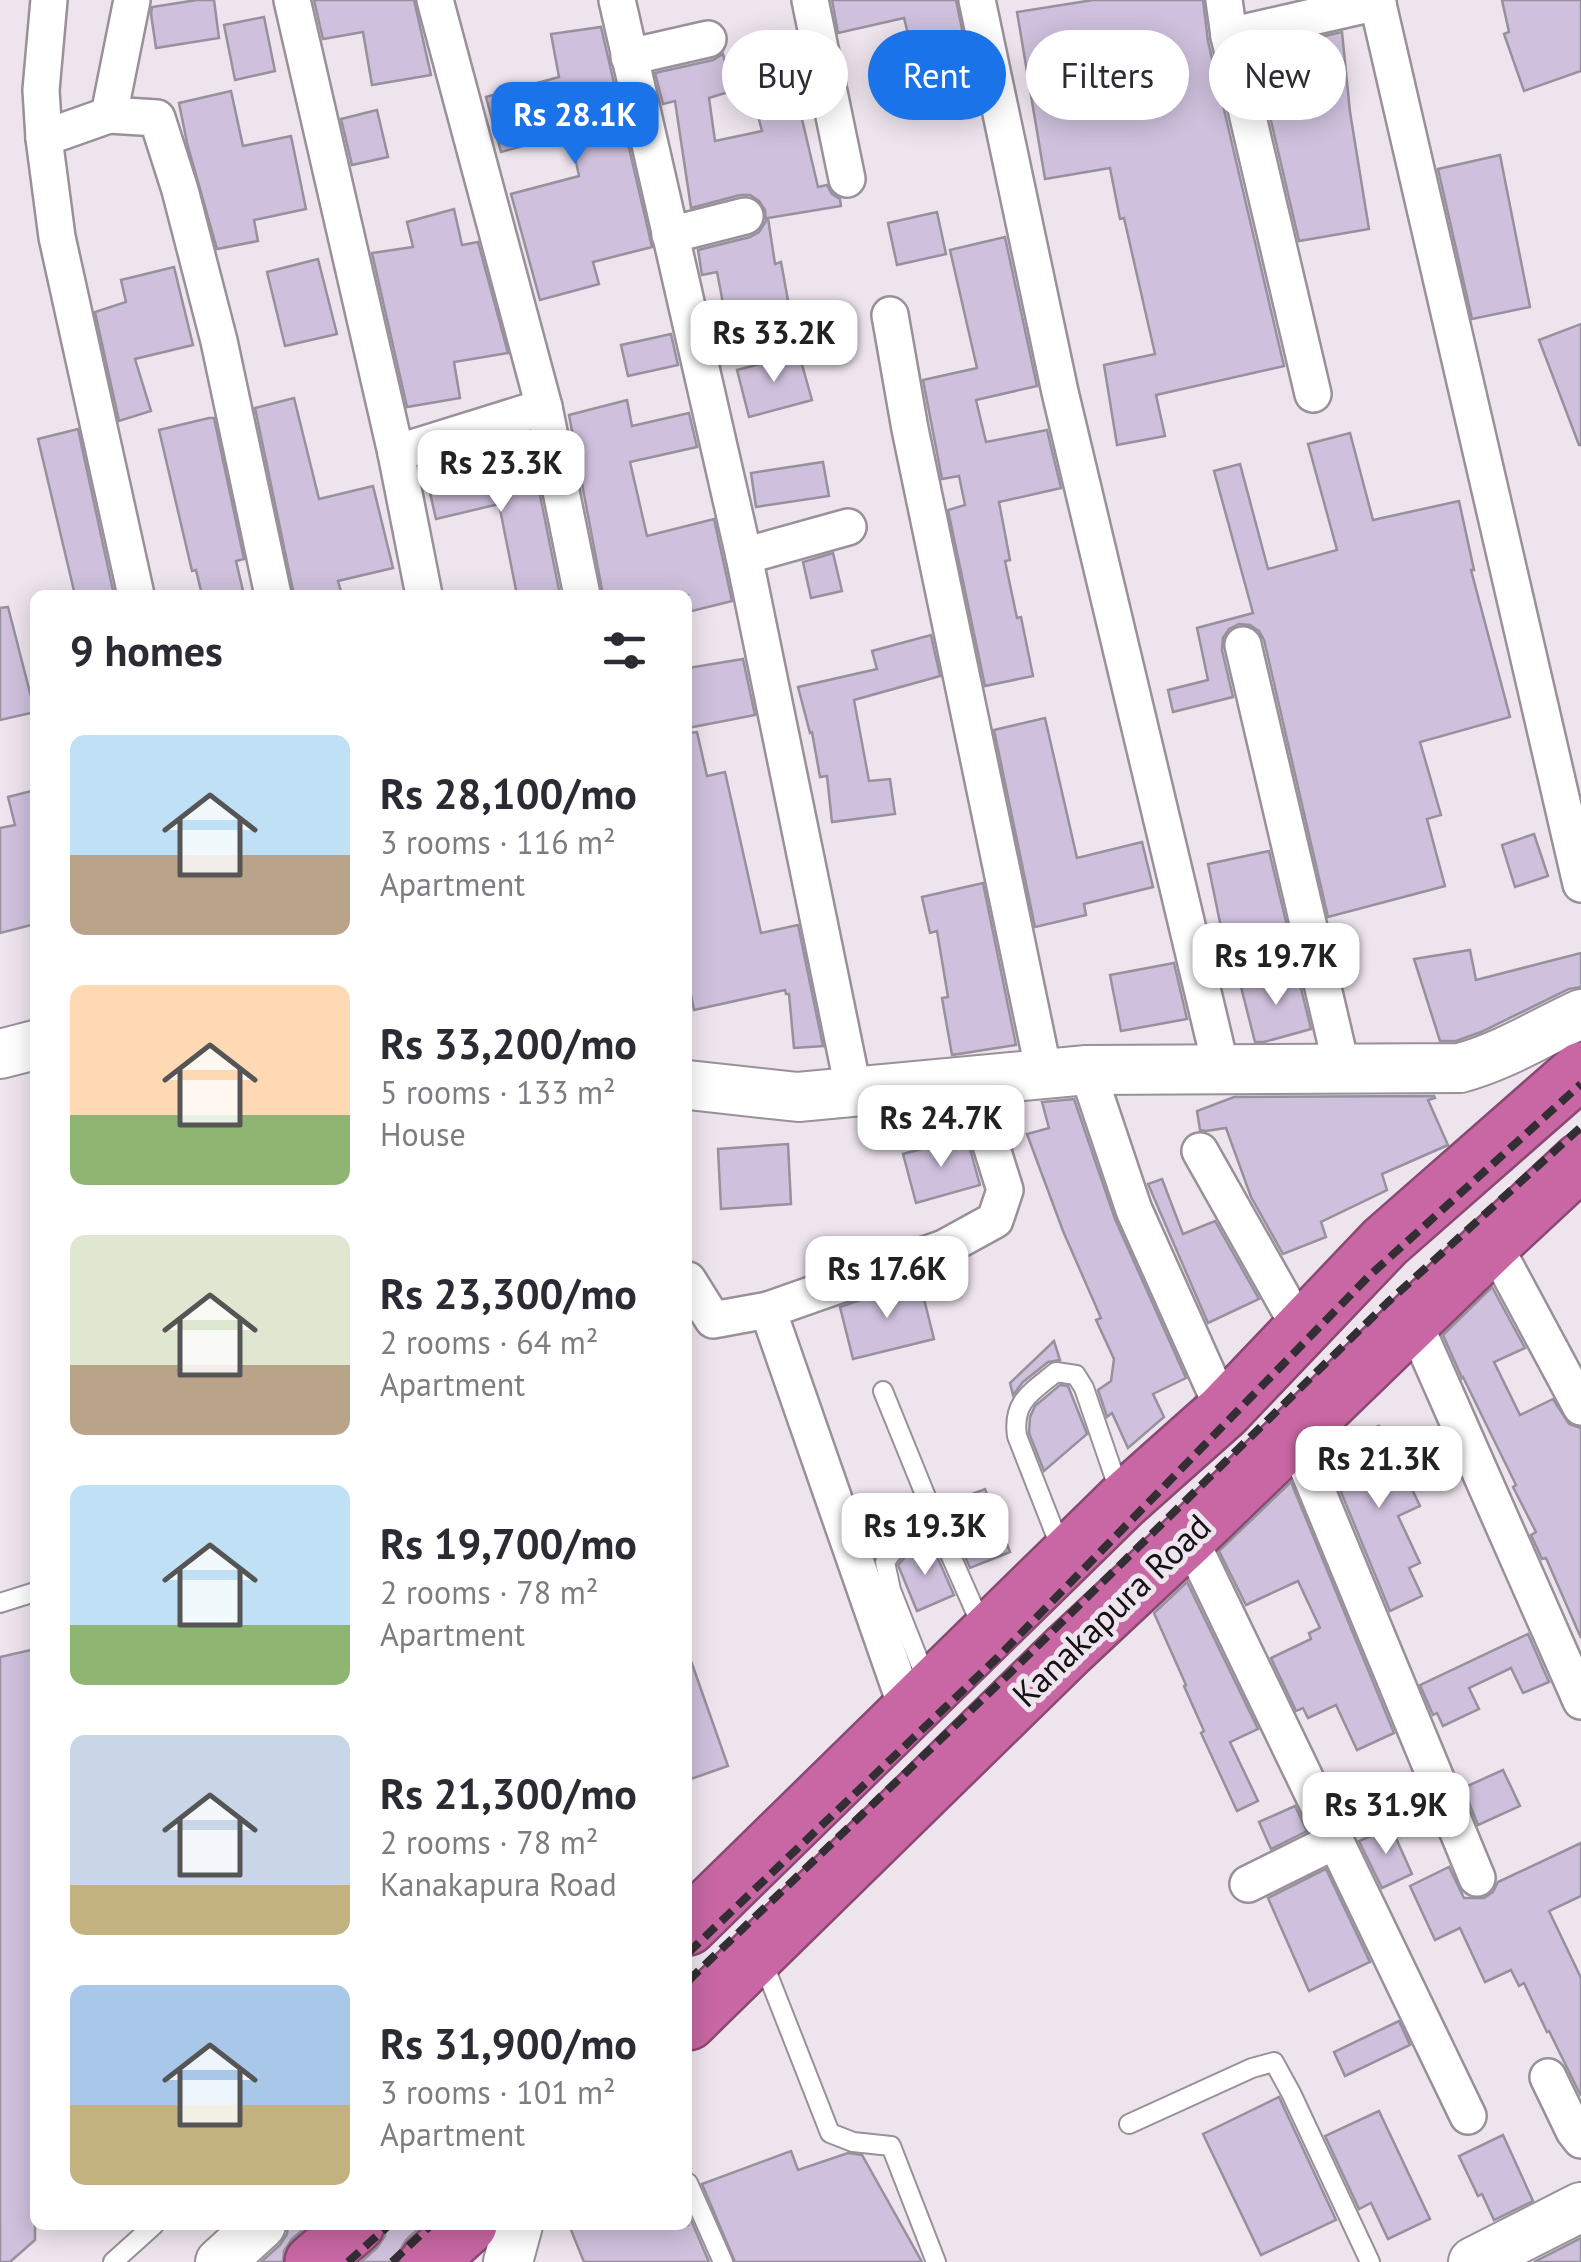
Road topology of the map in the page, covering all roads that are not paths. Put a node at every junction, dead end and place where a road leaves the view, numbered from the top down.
1 (49, 0) edge
2 (132, 0) edge
3 (292, 0) edge
4 (434, 0) edge
5 (617, 0) edge
6 (810, 0) edge
7 (977, 0) edge
8 (1224, 0) edge
9 (1378, 1) edge
10 (1228, 30) edge
11 (1255, 30) edge
12 (708, 39) dead end
13 (629, 57) junction
14 (109, 115) junction
15 (1249, 120) edge
16 (44, 138) junction
17 (848, 179) dead end
18 (745, 216) dead end
19 (670, 235) junction
20 (890, 314) dead end
21 (1313, 394) dead end
22 (544, 408) junction
23 (396, 453) junction
24 (848, 527) dead end
25 (744, 556) junction
26 (135, 590) edge
27 (272, 590) edge
28 (423, 590) edge
29 (581, 590) edge
30 (1243, 645) dead end
31 (1581, 884) edge
32 (1581, 1014) edge
33 (30, 1046) edge
34 (0, 1054) edge
35 (1220, 1068) junction
36 (1342, 1069) junction
37 (1581, 1070) edge
38 (1065, 1071) junction
39 (692, 1075) edge
40 (854, 1093) junction
41 (967, 1115) dead end
42 (1200, 1151) dead end
43 (1581, 1161) edge
44 (1492, 1243) junction
45 (692, 1286) edge
46 (768, 1310) junction
47 (1413, 1320) junction
48 (1301, 1330) junction
49 (882, 1391) dead end
50 (1581, 1407) edge
51 (1224, 1411) junction
52 (1294, 1435) junction
53 (1123, 1502) junction
54 (939, 1529) junction
55 (1188, 1537) junction
56 (1065, 1558) junction
57 (30, 1594) edge
58 (0, 1604) edge
59 (1002, 1620) junction
60 (1066, 1651) junction
61 (919, 1701) junction
62 (1581, 1701) edge
63 (1335, 1841) junction
64 (1477, 1878) dead end
65 (1248, 1884) dead end
66 (692, 1923) edge
67 (759, 1952) junction
68 (692, 2018) edge
69 (1548, 2077) dead end
70 (1468, 2116) dead end
71 (1129, 2124) dead end
72 (1581, 2140) edge
73 (692, 2192) edge
74 (1581, 2207) edge
75 (149, 2230) edge
76 (255, 2230) edge
77 (350, 2230) edge
78 (509, 2240) edge
79 (1484, 2260) edge
80 (114, 2262) edge
81 (220, 2262) edge
82 (313, 2262) edge
83 (428, 2262) edge
84 (724, 2262) edge
85 (936, 2262) edge
86 (1370, 2262) edge

1 - 16 street
2 - 14 street
3 - 23 street
4 - 22 street
5 - 13 street
6 - 17 street
7 - 35 street
8 - 10 street
9 - 11 street
9 - 31 street
12 - 13 street
13 - 19 street
14 - 16 street
14 - 27 street
15 - 21 street
16 - 26 street
18 - 19 street
19 - 25 street
20 - 38 street
22 - 23 street
22 - 29 street
23 - 28 street
24 - 25 street
25 - 40 street
30 - 36 street
32 - 36 street
33 - 34 street
35 - 36 street
35 - 38 street
37 - 48 highway, Kanakapura Road
38 - 40 street
38 - 51 street
39 - 40 street
41 - 46 street
42 - 48 street
43 - 44 highway, Kanakapura Road
44 - 47 highway, Kanakapura Road
44 - 50 street
45 - 46 street
46 - 61 street
47 - 52 highway, Kanakapura Road
47 - 62 street
48 - 51 highway, Kanakapura Road
49 - 54 lane
51 - 53 highway, Kanakapura Road
52 - 55 highway, Kanakapura Road
52 - 64 street
53 - 56 highway, Kanakapura Road
53 - 56 lane
54 - 59 lane
54 - 61 lane
55 - 60 highway, Kanakapura Road
55 - 63 street
56 - 59 highway, Kanakapura Road
57 - 58 lane
59 - 60 highway
59 - 61 highway, Kanakapura Road
60 - 67 highway, Kanakapura Road
61 - 66 highway, Kanakapura Road
63 - 65 street
63 - 70 street
67 - 68 highway, Kanakapura Road
67 - 85 lane
69 - 72 street
71 - 86 lane
73 - 84 lane
74 - 79 street
75 - 80 lane
76 - 81 street
77 - 82 highway
78 - 83 highway

